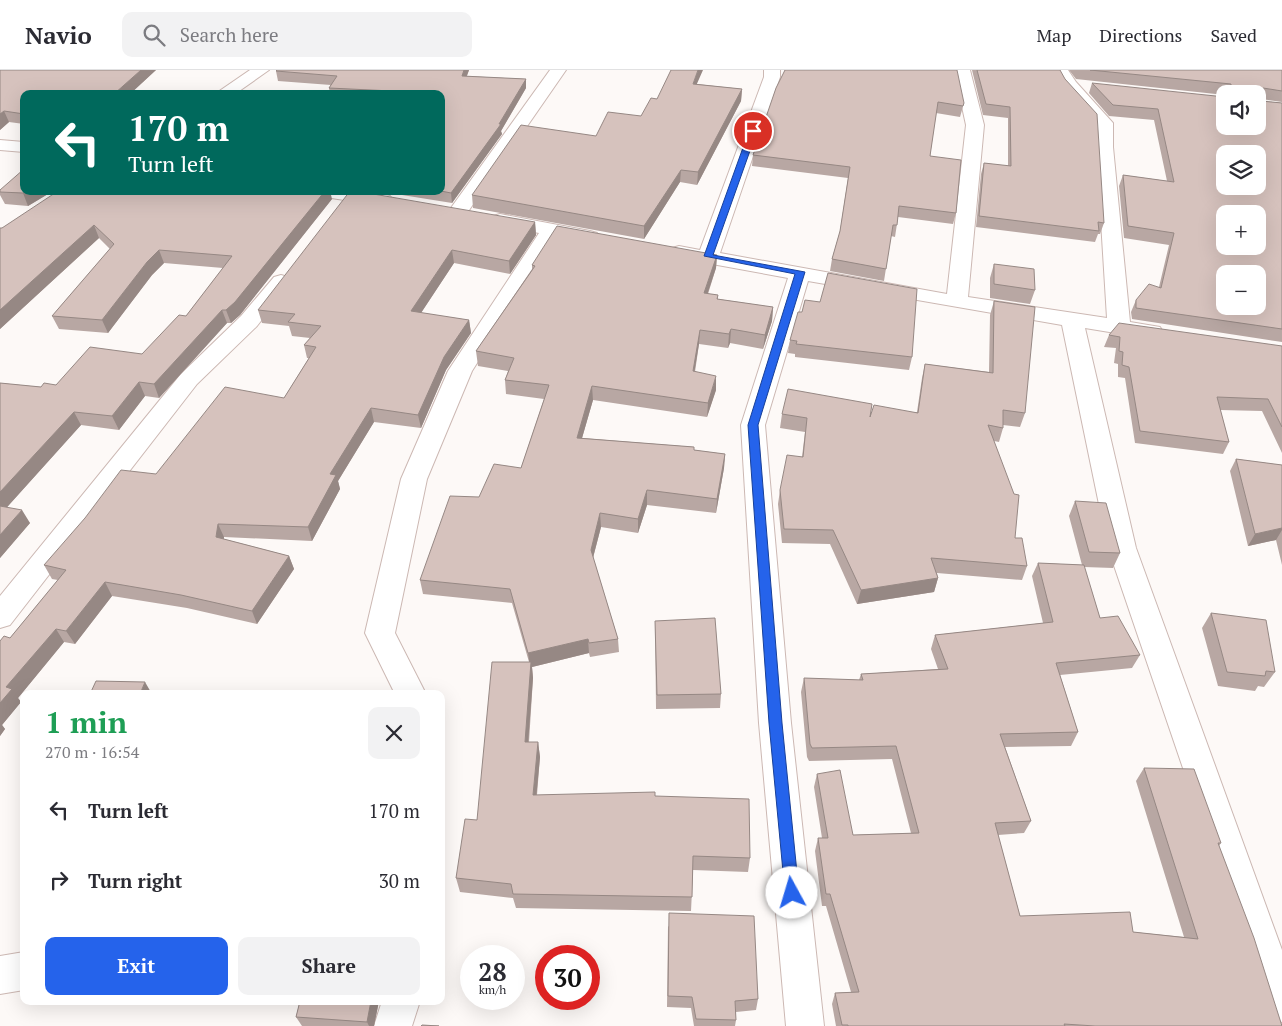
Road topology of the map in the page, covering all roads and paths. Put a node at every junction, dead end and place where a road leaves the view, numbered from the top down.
1 (261, 70) edge
2 (558, 70) edge
3 (772, 70) edge
4 (962, 70) edge
5 (1064, 78) edge
6 (1098, 88) edge
7 (229, 90) edge
8 (0, 145) edge
9 (20, 146) edge
10 (336, 199) edge
11 (403, 204) edge
12 (551, 231) junction
13 (610, 240) edge
14 (659, 248) edge
15 (708, 256) junction
16 (292, 266) edge
17 (800, 272) junction
18 (957, 302) junction
19 (1072, 320) junction
20 (1118, 327) junction
21 (1176, 335) edge
22 (0, 617) edge
23 (409, 690) edge
24 (20, 972) edge
25 (0, 975) edge
26 (1282, 1003) edge
27 (400, 1005) edge
28 (393, 1026) edge
29 (805, 1026) edge

1 - 7 street
2 - 12 street
3 - 15 street
4 - 18 street
5 - 6 street
5 - 20 street
8 - 9 street
10 - 11 street
12 - 13 street
12 - 23 street
14 - 15 street
15 - 17 street
16 - 22 street
17 - 18 street
17 - 29 street
18 - 19 street
19 - 20 street
19 - 26 street
20 - 21 street
24 - 25 street
27 - 28 street

